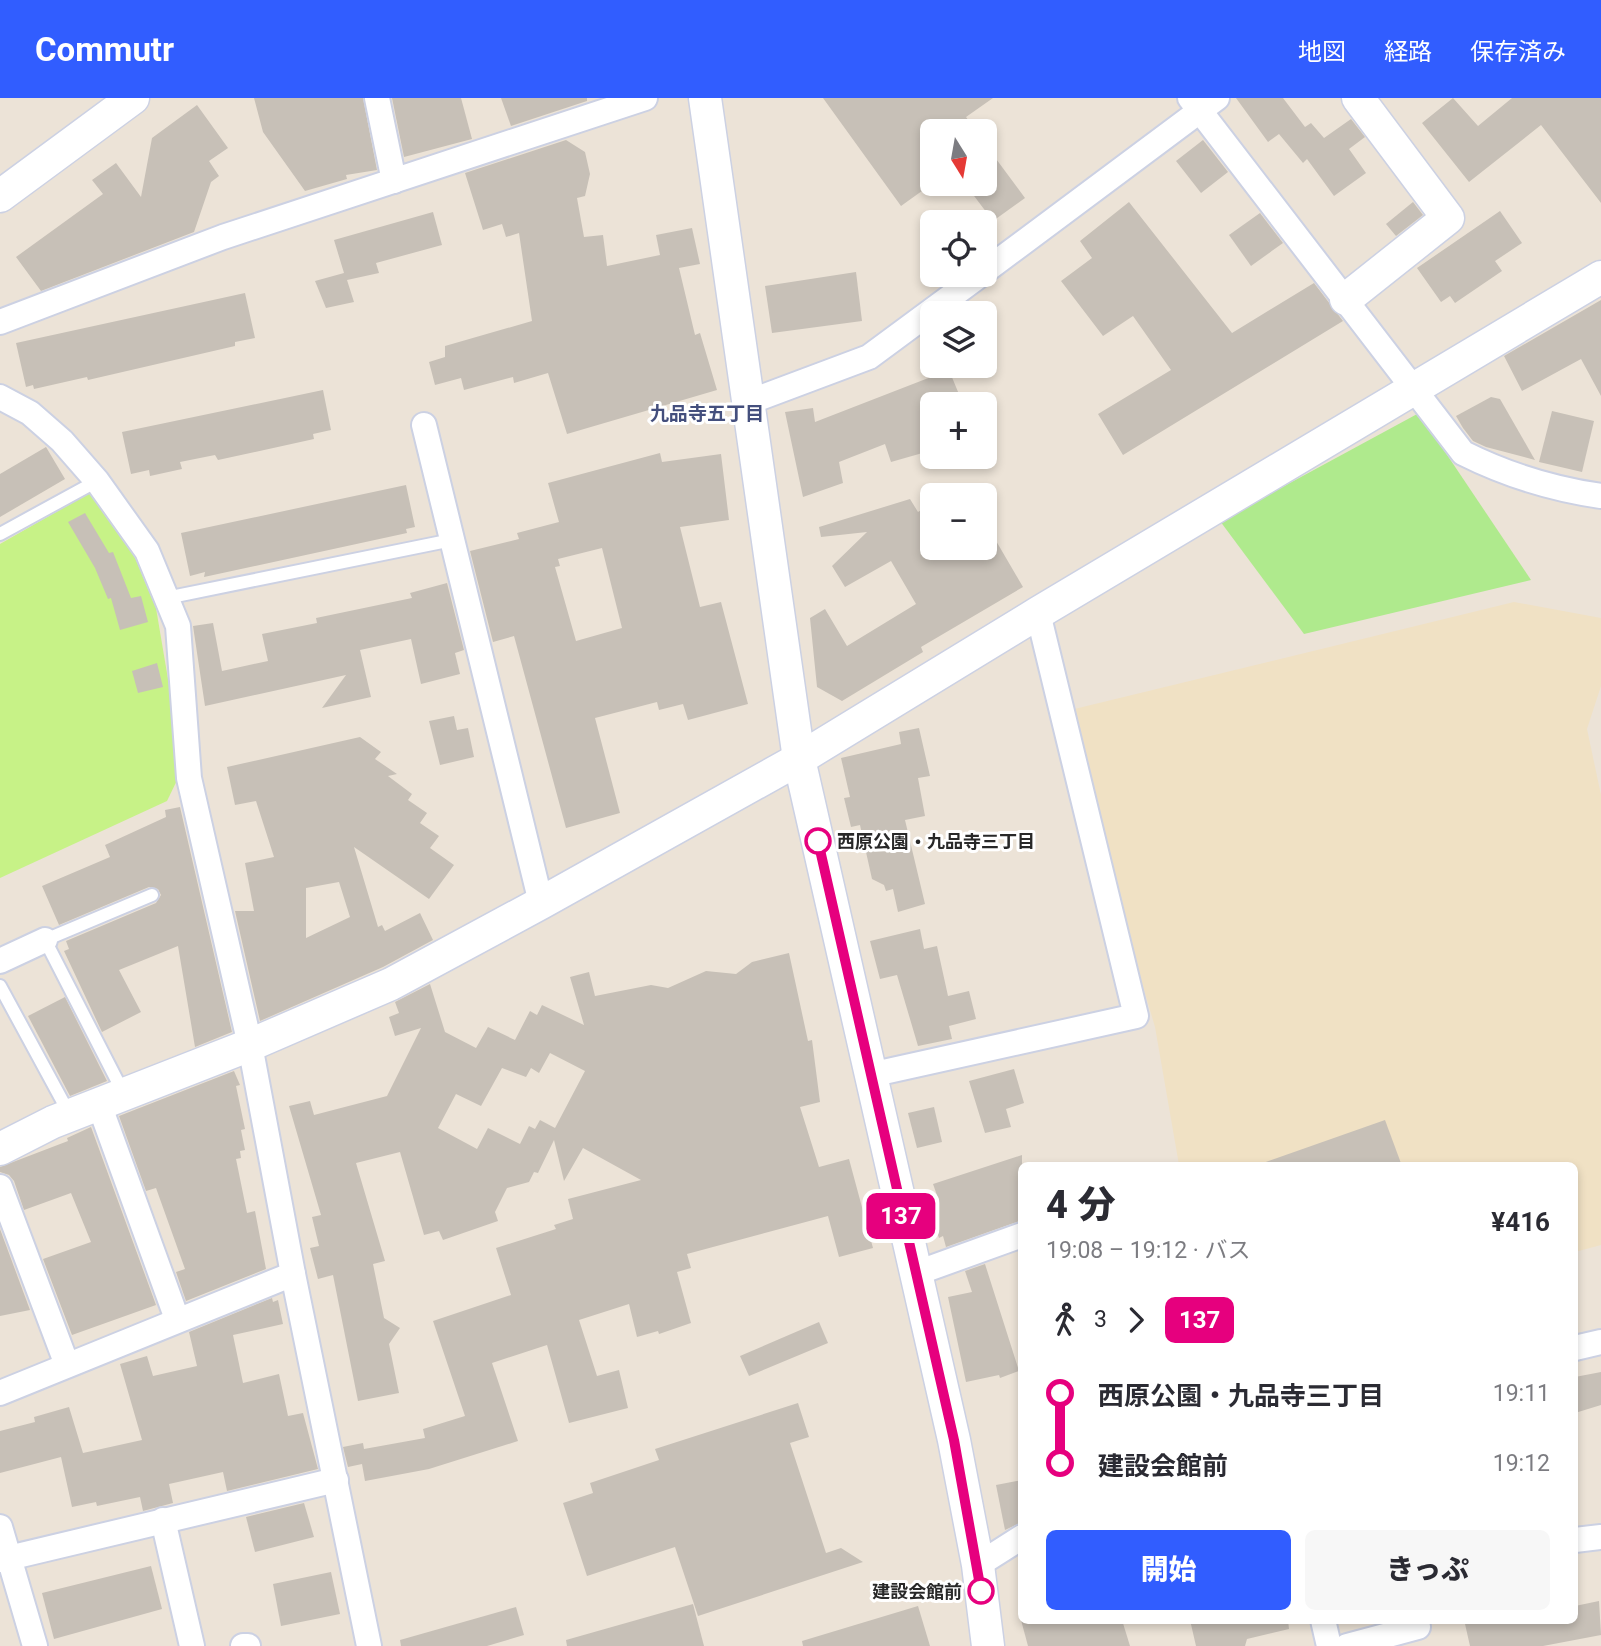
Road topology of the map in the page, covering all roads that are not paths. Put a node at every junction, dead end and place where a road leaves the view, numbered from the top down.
1 (133, 98) edge
2 (377, 98) edge
3 (645, 98) edge
4 (705, 98) edge
5 (1358, 98) edge
6 (1202, 102) edge
7 (394, 181) junction
8 (0, 196) edge
9 (997, 262) edge
10 (1601, 278) edge
11 (964, 287) edge
12 (1346, 299) junction
13 (0, 322) edge
14 (1416, 389) junction
15 (0, 397) edge
16 (749, 402) junction
17 (424, 425) dead end
18 (96, 481) junction
19 (1601, 496) edge
20 (0, 534) edge
21 (452, 540) junction
22 (166, 597) junction
23 (1038, 613) junction
24 (799, 759) junction
25 (152, 895) dead end
26 (541, 903) junction
27 (45, 940) junction
28 (0, 961) edge
29 (0, 986) edge
30 (250, 1045) junction
31 (870, 1076) junction
32 (98, 1104) junction
33 (0, 1149) edge
34 (0, 1187) edge
35 (1018, 1236) edge
36 (293, 1274) junction
37 (914, 1274) junction
38 (177, 1319) junction
39 (1601, 1342) edge
40 (1578, 1347) edge
41 (67, 1365) junction
42 (0, 1393) edge
43 (336, 1480) junction
44 (163, 1520) junction
45 (0, 1527) edge
46 (1601, 1537) edge
47 (1018, 1540) edge
48 (1578, 1540) edge
49 (5, 1558) edge
50 (978, 1565) junction
51 (1324, 1624) edge
52 (1419, 1631) edge
53 (35, 1646) edge
54 (192, 1646) edge
55 (243, 1646) edge
56 (248, 1646) edge
57 (369, 1646) edge
58 (988, 1646) edge
59 (1329, 1646) edge
60 (1347, 1646) edge

1 - 8 street
2 - 7 street
3 - 7 street
4 - 16 street
5 - 12 street
6 - 9 street
6 - 12 street
7 - 13 street
10 - 14 street
11 - 16 street
12 - 14 street
14 - 19 street
14 - 23 street
15 - 18 street
16 - 24 street
17 - 21 street
18 - 20 lane
18 - 22 street
21 - 22 lane
21 - 26 street
22 - 30 street
23 - 24 street
23 - 31 street
24 - 26 street
24 - 31 street
25 - 27 lane
26 - 30 street
27 - 28 street
27 - 32 lane
29 - 32 lane
30 - 32 street
30 - 36 street
31 - 37 street
32 - 33 street
32 - 38 street
34 - 41 street
35 - 37 street
36 - 38 street
36 - 43 street
37 - 50 street
38 - 41 street
39 - 40 street
41 - 42 street
43 - 44 street
43 - 57 street
44 - 49 street
44 - 54 street
45 - 49 street
46 - 48 street
47 - 50 street
49 - 53 street
50 - 58 street
51 - 59 street
52 - 60 street
55 - 56 street

